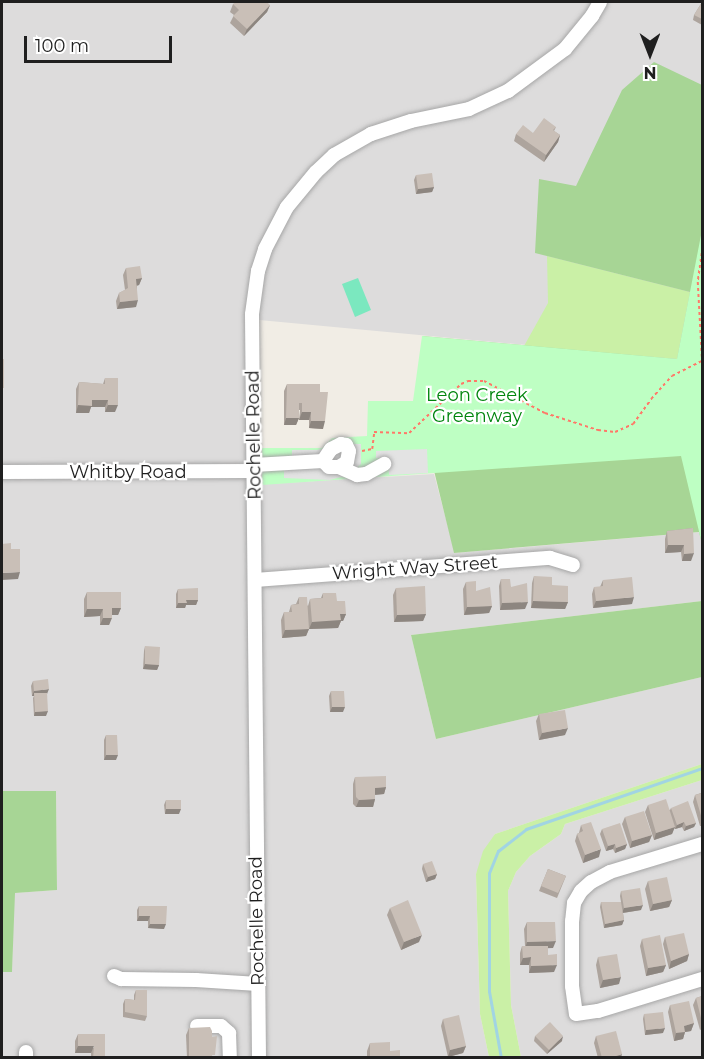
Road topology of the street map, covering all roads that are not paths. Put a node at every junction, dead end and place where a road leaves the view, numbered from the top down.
1 (600, 2) edge
2 (323, 461) junction
3 (384, 464) dead end
4 (254, 468) junction
5 (339, 468) junction
6 (2, 472) edge
7 (573, 565) dead end
8 (255, 580) junction
9 (702, 844) edge
10 (114, 976) dead end
11 (702, 979) edge
12 (258, 984) junction
13 (197, 1026) edge
14 (230, 1058) edge
15 (259, 1058) edge

1 - 4 street, Rochelle Road
2 - 4 street, Whitby Road
2 - 5 street
2 - 5 street
3 - 5 street
4 - 6 street, Whitby Road
4 - 8 street, Rochelle Road
7 - 8 street, Wright Way Street
8 - 12 street, Rochelle Road
9 - 11 street
10 - 12 street
12 - 15 street, Rochelle Road
13 - 14 street

